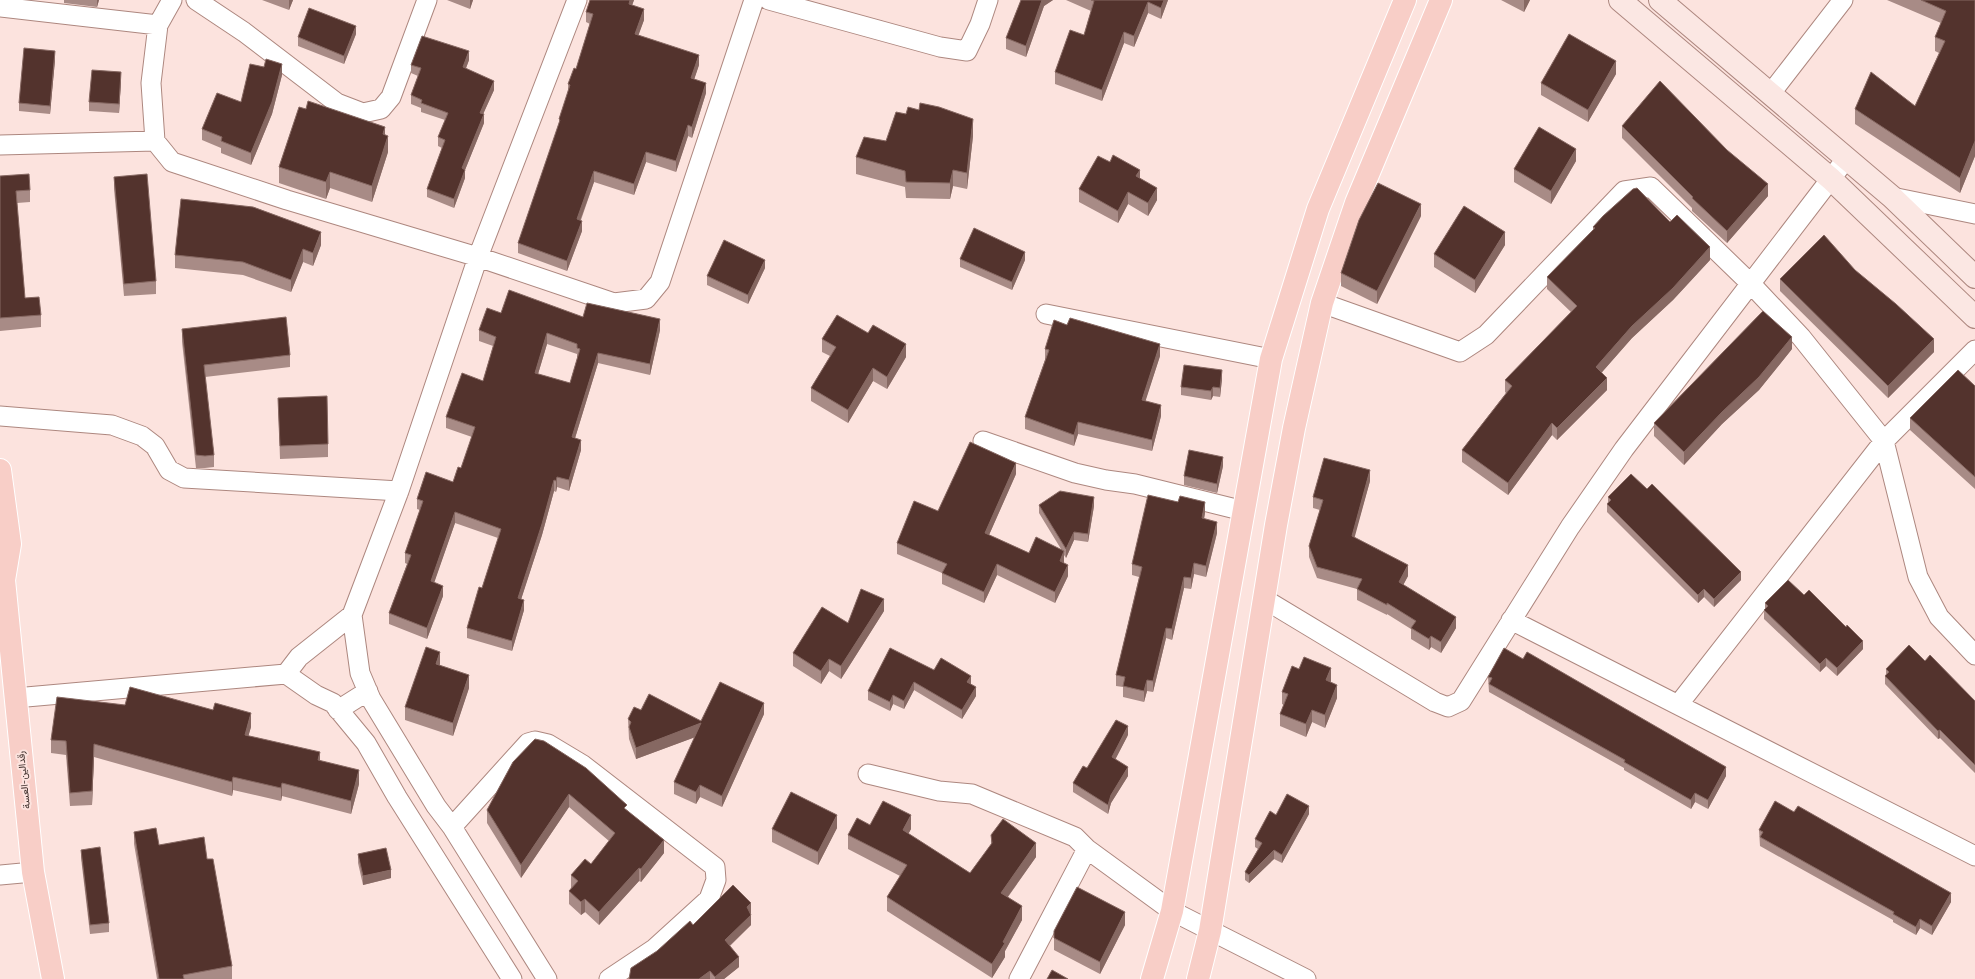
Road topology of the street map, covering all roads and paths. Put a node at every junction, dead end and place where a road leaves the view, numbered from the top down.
1 (172, 0) edge
2 (196, 0) edge
3 (427, 0) edge
4 (577, 0) edge
5 (754, 0) edge
6 (769, 0) edge
7 (988, 0) edge
8 (1405, 0) edge
9 (1441, 0) edge
10 (1620, 0) edge
11 (1660, 0) edge
12 (1843, 0) edge
13 (0, 7) edge
14 (158, 26) junction
15 (1771, 93) junction
16 (155, 141) junction
17 (0, 145) edge
18 (1846, 159) junction
19 (1830, 179) junction
20 (1892, 197) junction
21 (1975, 214) edge
22 (478, 257) junction
23 (1975, 277) edge
24 (1751, 284) junction
25 (1322, 303) junction
26 (1046, 314) dead end
27 (1975, 317) edge
28 (1975, 350) edge
29 (1271, 359) junction
30 (0, 416) edge
31 (983, 441) dead end
32 (1884, 441) junction
33 (0, 470) edge
34 (399, 491) junction
35 (1244, 511) junction
36 (5, 545) edge
37 (2, 577) edge
38 (1264, 599) junction
39 (352, 615) junction
40 (1511, 620) junction
41 (1975, 655) edge
42 (286, 674) junction
43 (368, 691) junction
44 (15, 698) junction
45 (1678, 705) junction
46 (338, 710) junction
47 (868, 774) dead end
48 (452, 827) junction
49 (1086, 849) junction
50 (1972, 851) edge
51 (33, 872) junction
52 (0, 875) edge
53 (1172, 911) junction
54 (1210, 931) junction
55 (53, 979) edge
56 (512, 979) edge
57 (547, 979) edge
58 (609, 979) edge
59 (1019, 979) edge
60 (1152, 979) edge
61 (1198, 979) edge
62 (1306, 979) edge

1 - 14 street
2 - 3 street
4 - 22 street
5 - 22 street
6 - 7 street
8 - 29 main road
9 - 25 main road
10 - 19 street
11 - 15 street
12 - 15 street
13 - 14 street
14 - 16 street
15 - 18 street
16 - 17 street
16 - 22 street
18 - 19 street
18 - 20 street
19 - 24 street
19 - 27 street
20 - 21 street
20 - 23 street
22 - 34 street
24 - 25 street
24 - 32 street
24 - 40 street
25 - 38 main road
26 - 29 street
28 - 32 street
29 - 35 main road
30 - 34 street
31 - 35 street
32 - 41 street
32 - 45 street
33 - 36 main road, رقدالين-العسة
34 - 39 street
35 - 53 main road
36 - 37 main road, رقدالين-العسة
37 - 44 main road, رقدالين-العسة
38 - 40 street
38 - 54 main road
39 - 42 street
39 - 43 street
40 - 45 street
42 - 44 street
42 - 46 street
43 - 46 street
43 - 48 street
44 - 51 main road, رقدالين-العسة
45 - 50 street
46 - 56 street
47 - 49 street
48 - 57 street
48 - 58 street
49 - 53 street
49 - 59 street
51 - 52 street
51 - 55 main road, رقدالين-العسة
53 - 54 street
53 - 60 main road
54 - 61 main road
54 - 62 street

